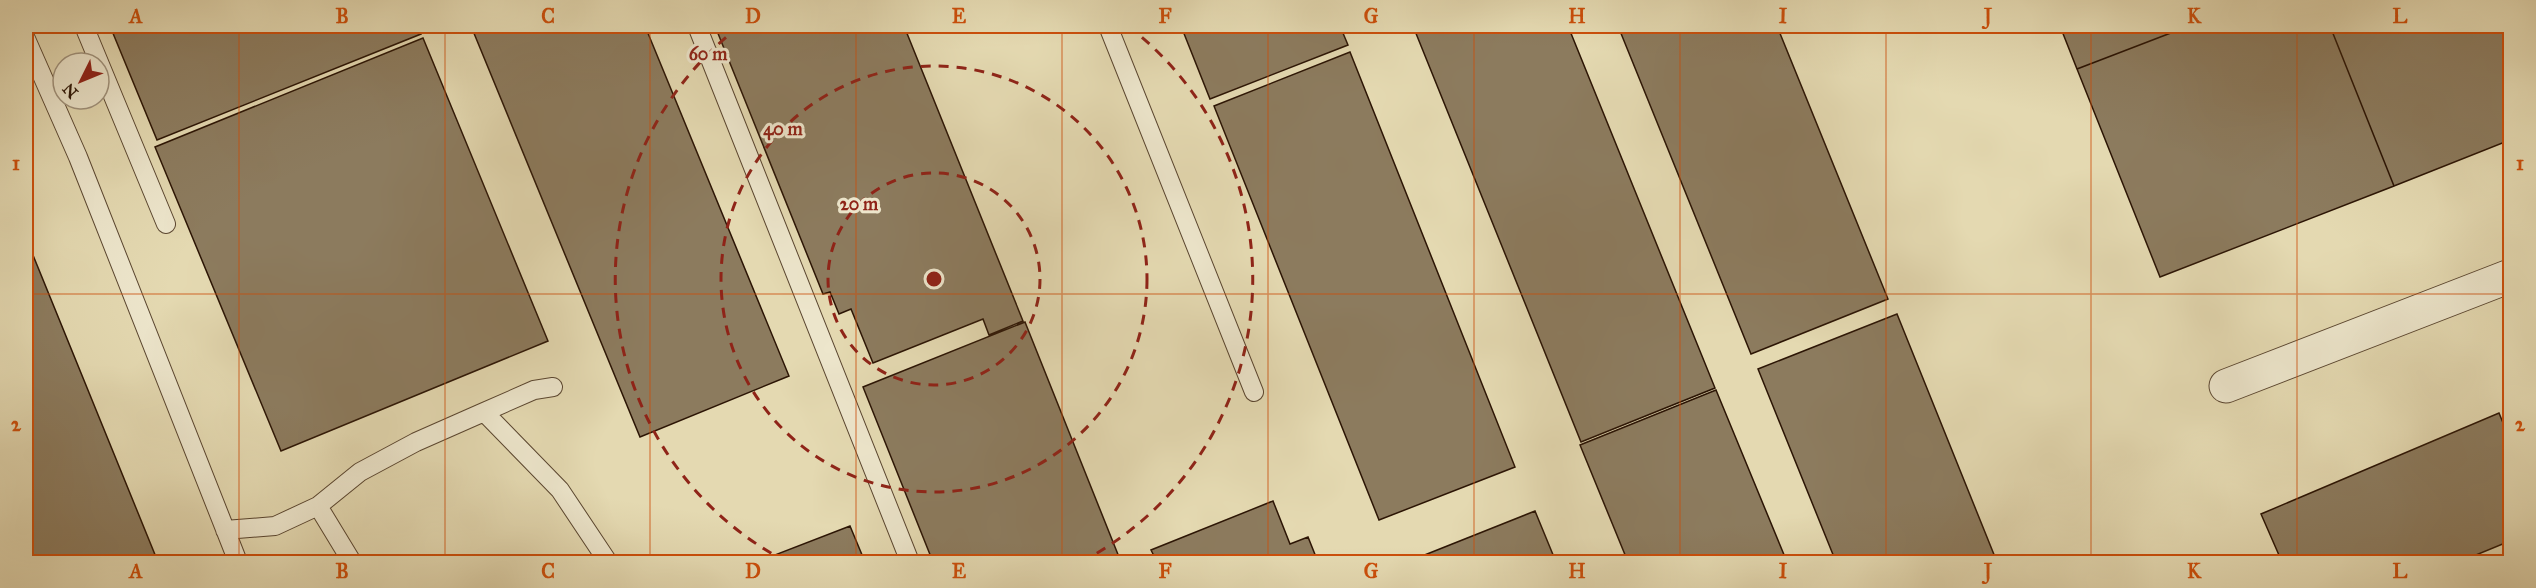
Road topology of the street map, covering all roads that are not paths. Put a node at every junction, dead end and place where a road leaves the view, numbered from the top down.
1 (84, 26) edge
2 (697, 26) edge
3 (1108, 26) edge
4 (26, 39) edge
5 (166, 224) dead end
6 (2511, 276) edge
7 (2226, 386) dead end
8 (553, 387) dead end
9 (1254, 392) dead end
10 (484, 412) junction
11 (318, 506) junction
12 (225, 530) junction
13 (238, 562) edge
14 (352, 562) edge
15 (608, 562) edge
16 (910, 562) edge

1 - 5 lane
2 - 16 lane
3 - 9 lane
4 - 12 lane
6 - 7 street
8 - 10 lane
10 - 11 lane
10 - 15 lane
11 - 12 lane
11 - 14 lane
12 - 13 lane

